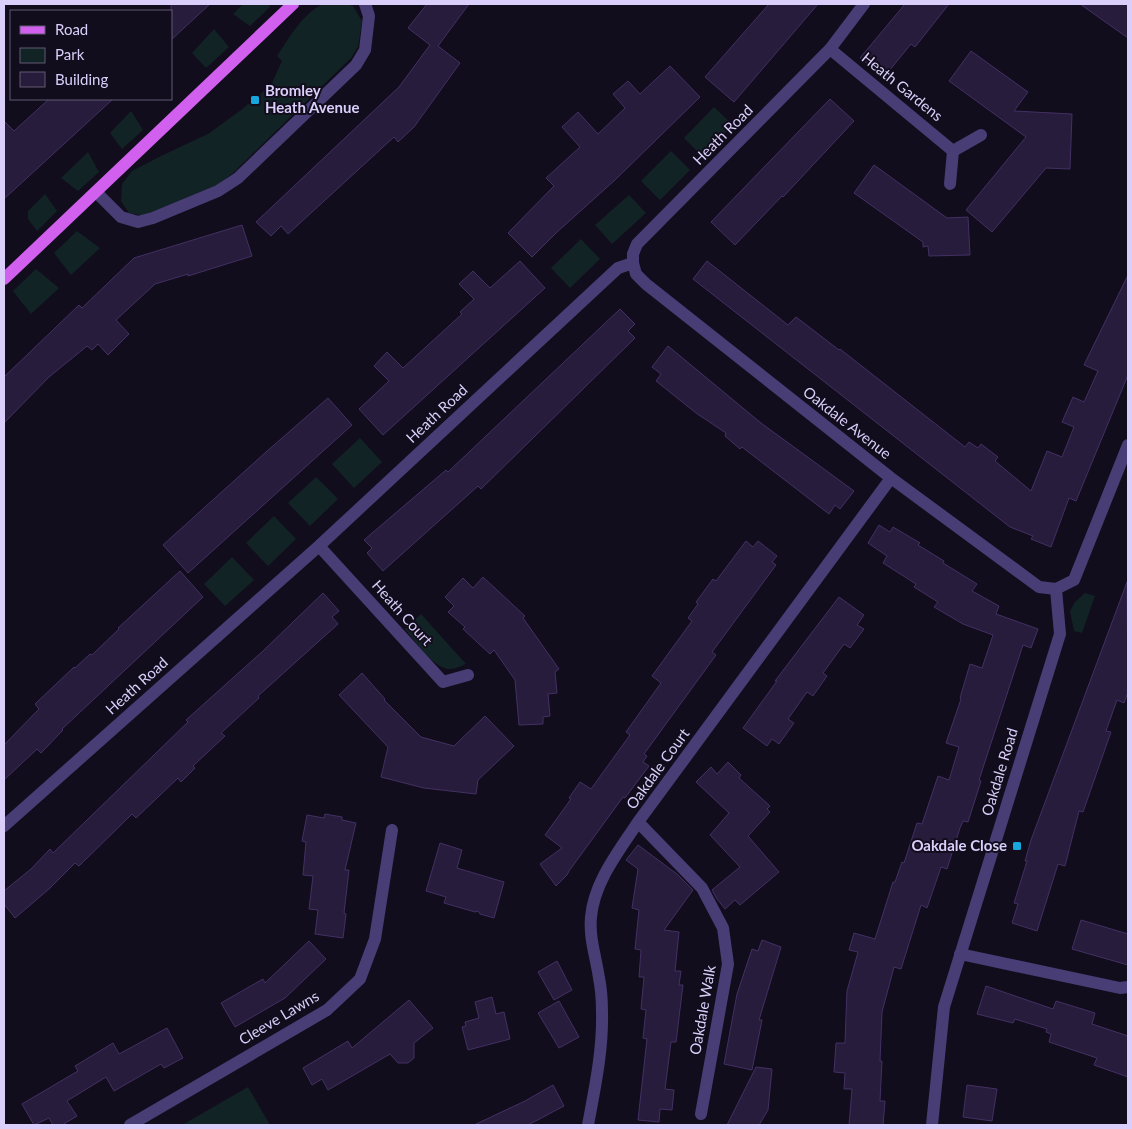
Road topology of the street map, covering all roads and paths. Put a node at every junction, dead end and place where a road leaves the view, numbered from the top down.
1 (293, 4) edge
2 (365, 4) edge
3 (864, 4) edge
4 (830, 49) junction
5 (981, 135) dead end
6 (953, 151) junction
7 (950, 184) dead end
8 (96, 192) junction
9 (633, 263) junction
10 (4, 279) edge
11 (1128, 445) edge
12 (891, 478) junction
13 (319, 546) junction
14 (1056, 589) junction
15 (468, 675) dead end
16 (638, 822) junction
17 (4, 826) edge
18 (392, 830) dead end
19 (960, 954) junction
20 (1125, 990) edge
21 (701, 1114) dead end
22 (130, 1125) edge
23 (588, 1125) edge
24 (932, 1125) edge

1 - 8 main road
2 - 8 street
3 - 4 street, Heath Road
4 - 6 street, Heath Gardens
4 - 9 street, Heath Road
5 - 6 street
6 - 7 street
8 - 10 main road
9 - 12 street, Oakdale Avenue
9 - 13 street, Heath Road
11 - 14 street
12 - 14 street, Oakdale Avenue
12 - 16 street, Oakdale Court
13 - 15 street, Heath Court
13 - 17 street, Heath Road
14 - 19 street, Oakdale Road
16 - 21 street, Oakdale Walk
16 - 23 street, Oakdale Court
18 - 22 street, Cleeve Lawns
19 - 20 street
19 - 24 street, Oakdale Road

